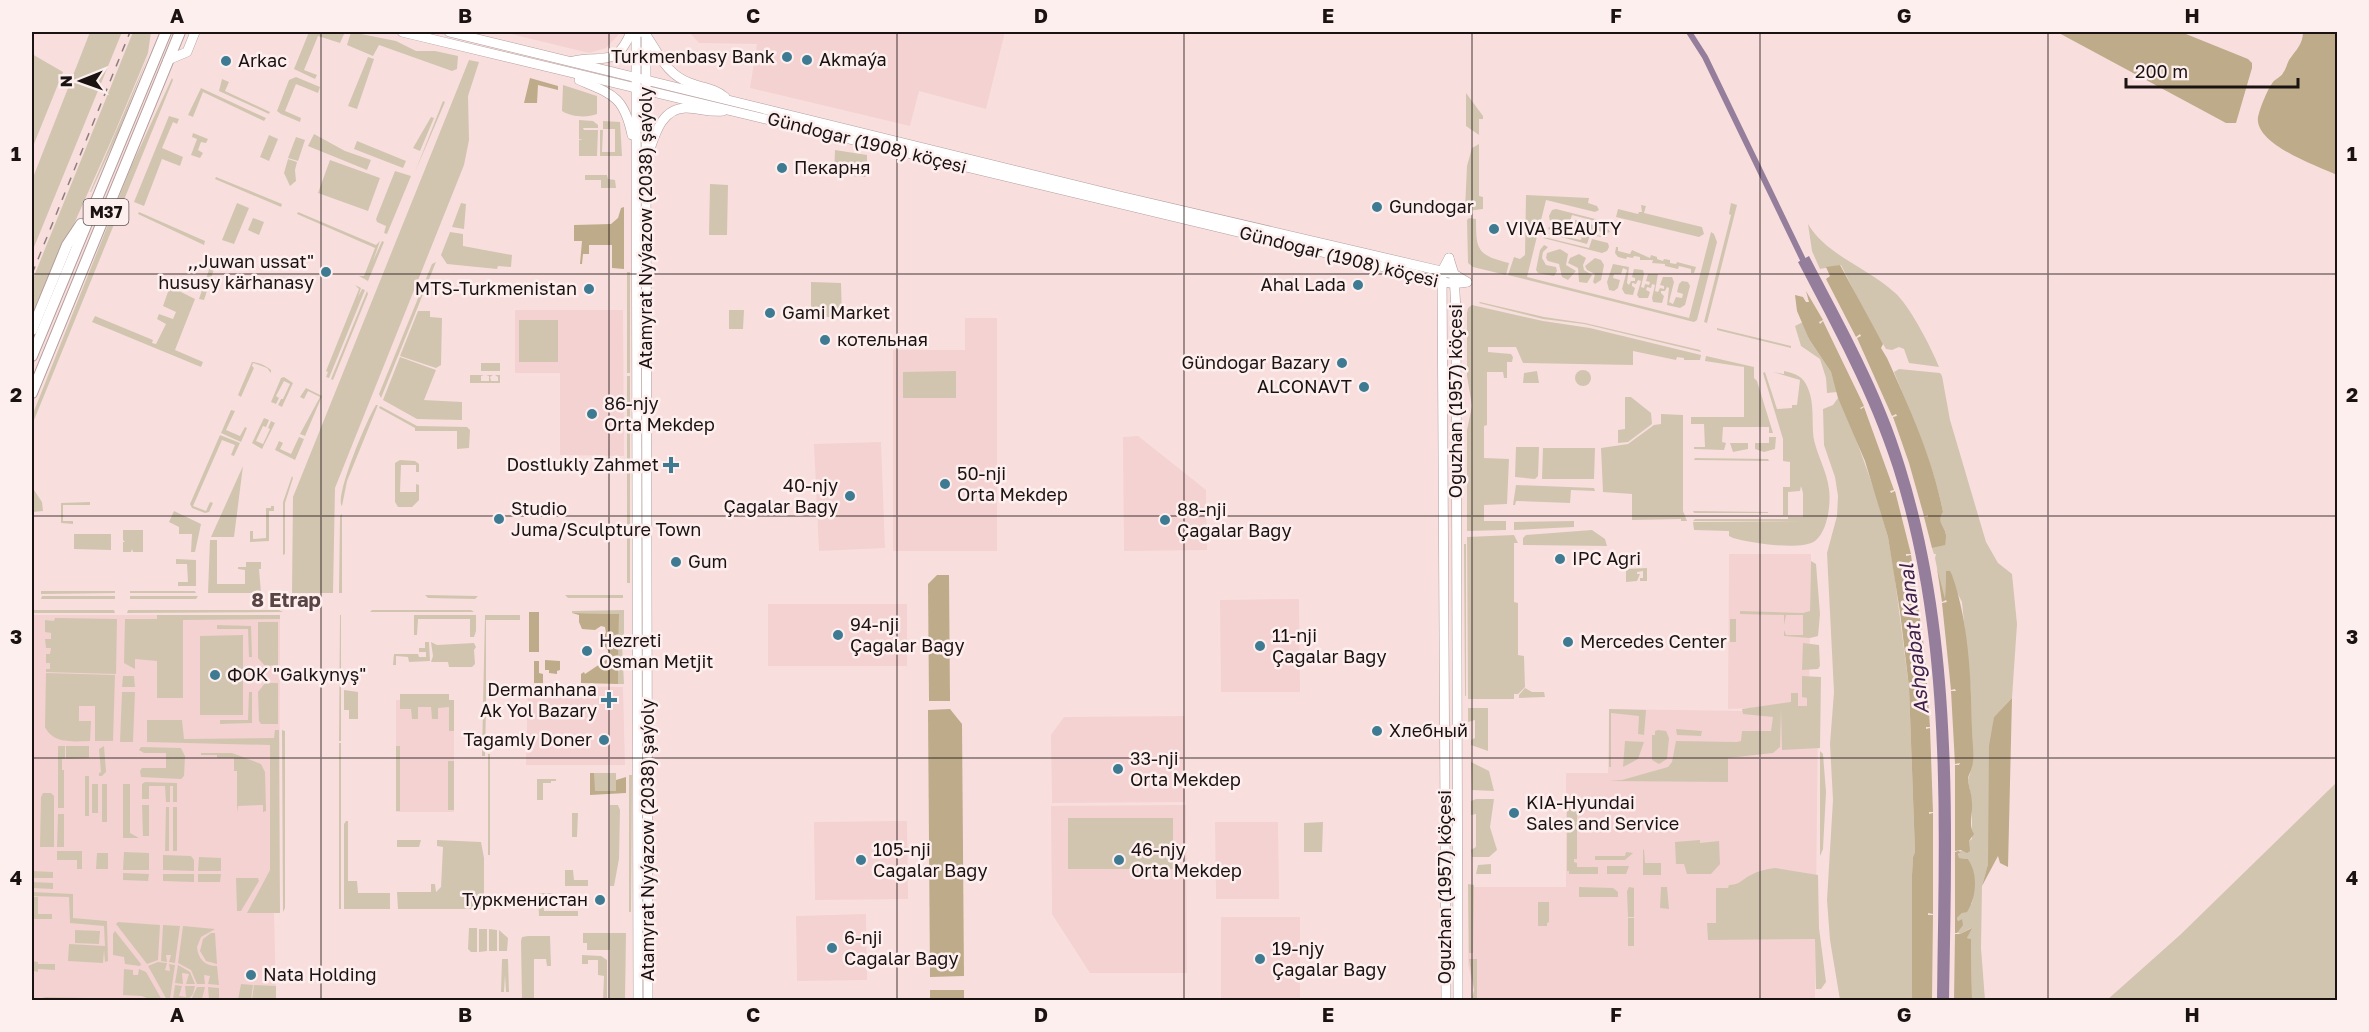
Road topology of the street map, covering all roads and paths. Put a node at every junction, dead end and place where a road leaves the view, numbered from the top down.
1 (166, 32) edge
2 (180, 32) edge
3 (195, 32) edge
4 (402, 32) edge
5 (449, 32) edge
6 (631, 32) edge
7 (643, 33) edge
8 (471, 37) junction
9 (468, 47) junction
10 (168, 60) junction
11 (570, 62) junction
12 (567, 72) junction
13 (641, 79) junction
14 (641, 90) junction
15 (729, 105) junction
16 (641, 159) junction
17 (1006, 172) junction
18 (95, 204) junction
19 (1442, 272) junction
20 (1454, 274) junction
21 (1442, 283) junction
22 (1455, 285) junction
23 (32, 330) edge
24 (32, 356) edge
25 (32, 393) edge
26 (638, 1000) edge
27 (648, 1000) edge
28 (1446, 1000) edge
29 (1458, 1000) edge

1 - 18 highway, M37
2 - 10 highway, M37
3 - 10 main road
4 - 9 main road, Gündogar (1908) köçesi
5 - 8 main road, Gündogar (1908) köçesi
6 - 11 main road
7 - 13 main road, Atamyrat Nyýazow (2038) şaýoly
7 - 15 main road
8 - 9 main road
8 - 11 main road, Gündogar (1908) köçesi
9 - 12 main road, Gündogar (1908) köçesi
10 - 25 highway, M37
11 - 13 main road, Gündogar (1908) köçesi
12 - 14 main road, Gündogar (1908) köçesi
12 - 16 main road
13 - 14 main road, Atamyrat Nyýazow (2038) şaýoly
13 - 15 main road, Gündogar (1908) köçesi
14 - 15 main road, Gündogar (1908) köçesi
14 - 16 main road, Atamyrat Nyýazow (2038) şaýoly
15 - 16 main road
15 - 17 main road, Gündogar (1908) köçesi
16 - 26 main road, Atamyrat Nyýazow (2038) şaýoly
16 - 27 main road, Atamyrat Nyýazow (2038) şaýoly
17 - 19 main road, Gündogar (1908) köçesi
17 - 21 main road, Gündogar (1908) köçesi
18 - 23 highway
18 - 24 highway, M37
19 - 20 main road, Gündogar (1908) köçesi
19 - 20 main road
19 - 21 main road, Oguzhan (1957) köçesi
20 - 22 main road, Oguzhan (1957) köçesi
21 - 22 main road, Gündogar (1908) köçesi
21 - 28 main road, Oguzhan (1957) köçesi
22 - 29 main road, Oguzhan (1957) köçesi

